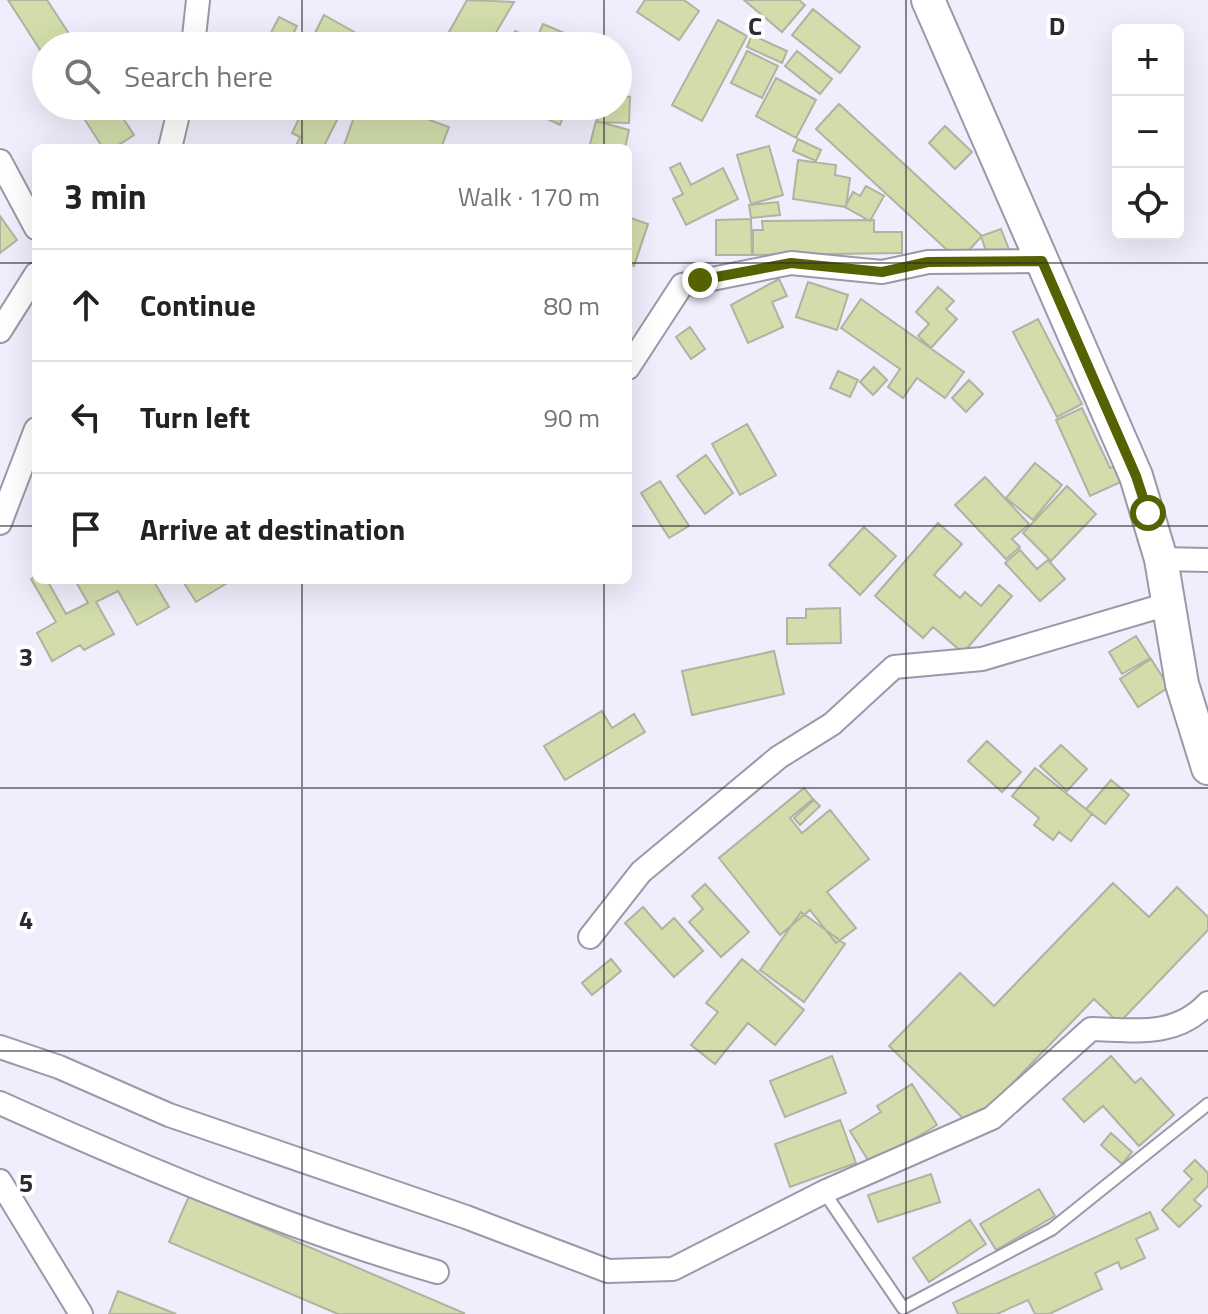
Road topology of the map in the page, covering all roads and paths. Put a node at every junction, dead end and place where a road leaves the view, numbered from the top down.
1 (184, 0) edge
2 (928, 0) edge
3 (197, 10) edge
4 (195, 32) edge
5 (177, 120) edge
6 (171, 144) edge
7 (0, 161) edge
8 (32, 221) edge
9 (1042, 261) junction
10 (32, 280) edge
11 (0, 331) edge
12 (632, 362) edge
13 (32, 437) edge
14 (23, 456) junction
15 (0, 471) edge
16 (0, 523) edge
17 (1161, 559) junction
18 (1208, 560) edge
19 (1168, 604) junction
20 (1208, 768) edge
21 (590, 937) dead end
22 (1208, 1003) edge
23 (0, 1047) edge
24 (0, 1103) edge
25 (1208, 1104) edge
26 (0, 1181) edge
27 (824, 1192) junction
28 (437, 1272) dead end
29 (81, 1314) edge

1 - 3 street
2 - 9 street
3 - 4 street
5 - 6 street
7 - 8 street
9 - 12 street
9 - 17 street
10 - 11 street
13 - 14 street
14 - 15 street
14 - 16 street
17 - 18 street
17 - 19 street
19 - 20 street
19 - 21 street
22 - 27 street
23 - 27 street
24 - 28 street
25 - 27 lane
26 - 29 street

